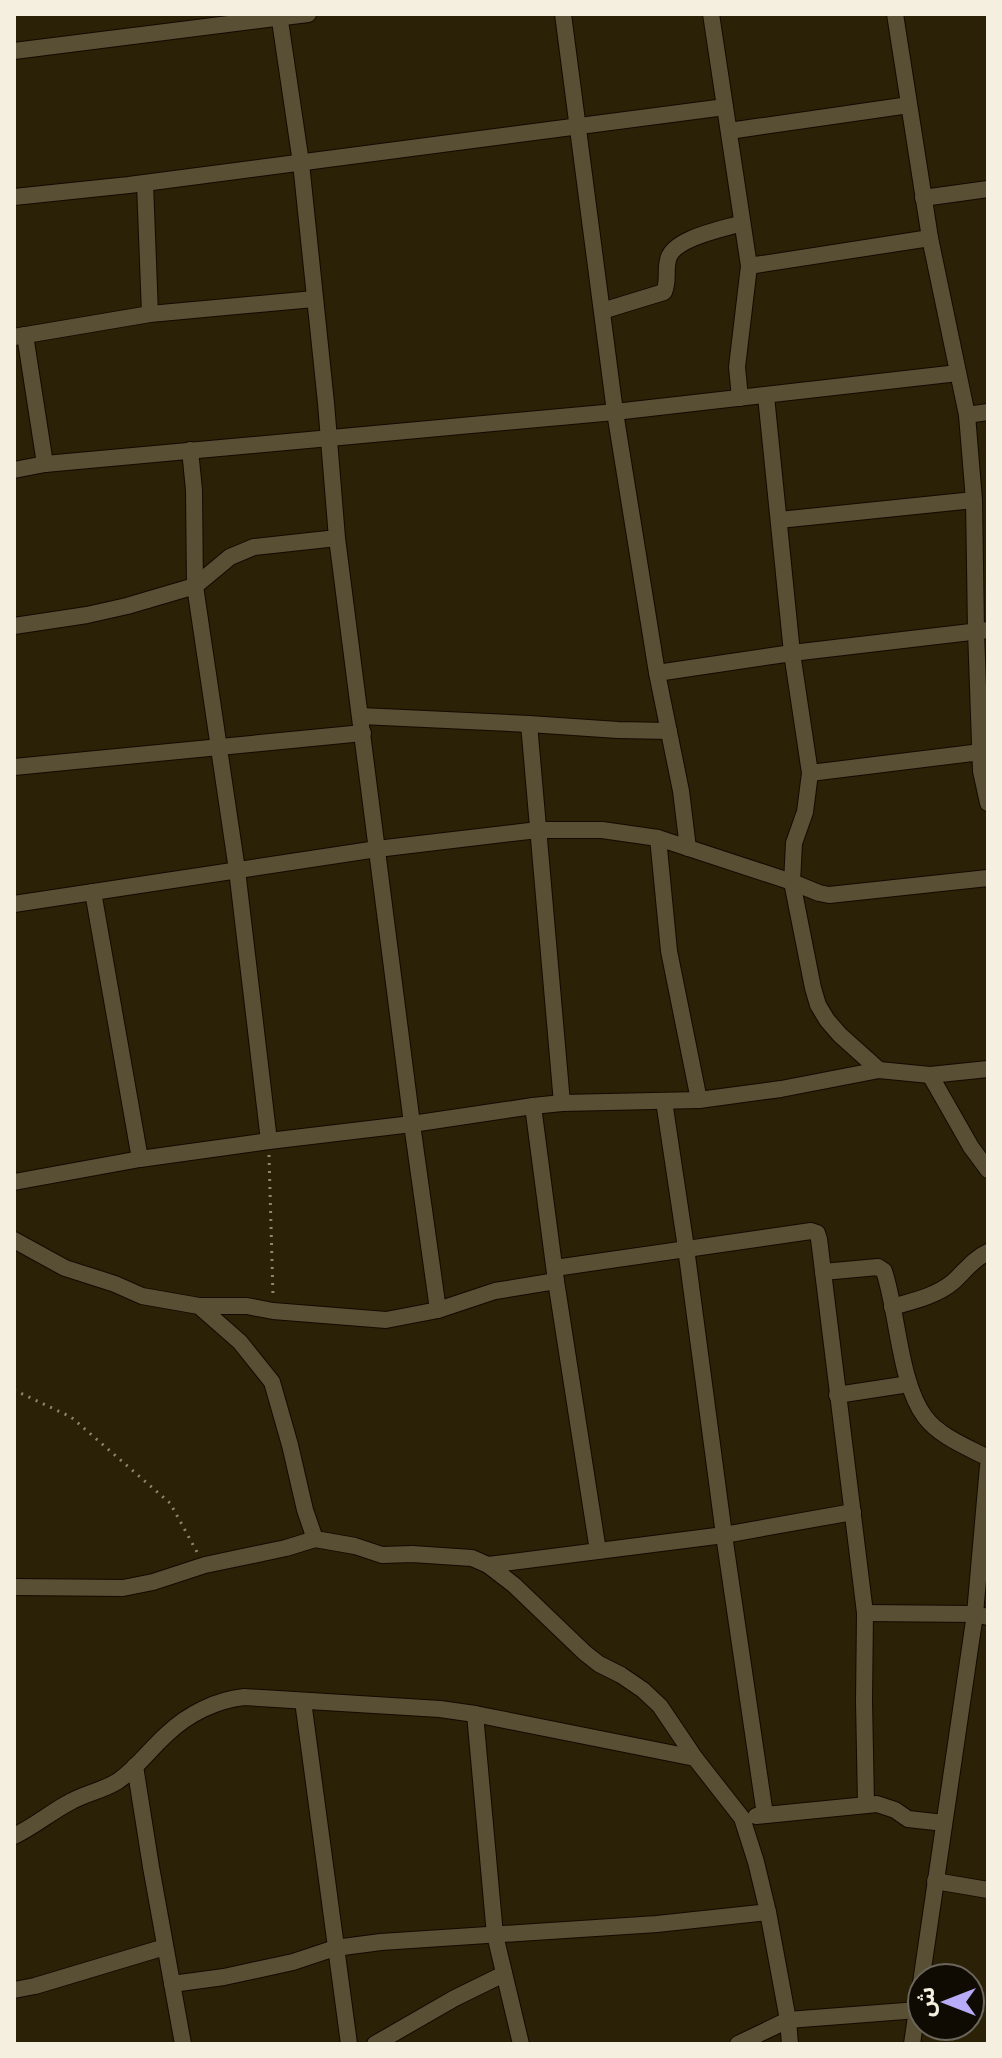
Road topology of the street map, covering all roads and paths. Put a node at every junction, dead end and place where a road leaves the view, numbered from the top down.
1 (308, 14) edge
2 (563, 14) edge
3 (711, 14) edge
4 (895, 14) edge
5 (279, 16) edge
6 (14, 51) edge
7 (909, 105) junction
8 (725, 107) junction
9 (578, 125) junction
10 (729, 131) junction
11 (301, 163) junction
12 (145, 183) junction
13 (988, 189) edge
14 (14, 197) edge
15 (923, 198) junction
16 (742, 223) junction
17 (930, 238) junction
18 (749, 266) junction
19 (314, 299) junction
20 (602, 311) junction
21 (150, 314) junction
22 (20, 336) edge
23 (958, 373) junction
24 (766, 396) junction
25 (740, 398) junction
26 (615, 412) junction
27 (988, 412) edge
28 (967, 415) junction
29 (328, 439) junction
30 (190, 450) junction
31 (45, 464) junction
32 (14, 470) edge
33 (974, 500) junction
34 (779, 520) junction
35 (337, 538) junction
36 (195, 586) junction
37 (14, 626) edge
38 (982, 631) edge
39 (792, 653) junction
40 (657, 673) junction
41 (362, 724) junction
42 (529, 724) junction
43 (669, 731) junction
44 (219, 746) junction
45 (981, 752) junction
46 (14, 767) edge
47 (810, 773) junction
48 (988, 803) edge
49 (538, 830) junction
50 (658, 838) junction
51 (688, 848) junction
52 (377, 849) junction
53 (237, 870) junction
54 (988, 878) edge
55 (792, 882) junction
56 (93, 892) junction
57 (14, 904) edge
58 (988, 1069) edge
59 (879, 1070) junction
60 (930, 1075) junction
61 (699, 1100) junction
62 (664, 1101) junction
63 (562, 1103) junction
64 (533, 1106) junction
65 (412, 1124) junction
66 (269, 1141) junction
67 (140, 1159) junction
68 (988, 1170) edge
69 (14, 1182) edge
70 (14, 1240) edge
71 (686, 1248) junction
72 (988, 1252) edge
73 (823, 1272) junction
74 (556, 1274) junction
75 (199, 1306) junction
76 (892, 1307) junction
77 (438, 1310) junction
78 (273, 1311) junction
79 (909, 1384) junction
80 (14, 1390) edge
81 (837, 1395) junction
82 (988, 1458) edge
83 (988, 1466) edge
84 (853, 1512) junction
85 (724, 1535) junction
86 (315, 1539) junction
87 (598, 1551) junction
88 (205, 1565) junction
89 (488, 1565) junction
90 (14, 1587) edge
91 (865, 1613) junction
92 (981, 1616) edge
93 (303, 1701) junction
94 (475, 1714) junction
95 (695, 1758) junction
96 (135, 1766) junction
97 (866, 1804) junction
98 (765, 1815) junction
99 (742, 1818) junction
100 (944, 1823) junction
101 (14, 1836) edge
102 (935, 1881) junction
103 (988, 1890) edge
104 (768, 1912) junction
105 (495, 1935) junction
106 (165, 1947) junction
107 (335, 1948) junction
108 (924, 1962) edge
109 (504, 1974) junction
110 (172, 1984) junction
111 (14, 1990) edge
112 (906, 2011) edge
113 (788, 2020) junction
114 (183, 2044) edge
115 (349, 2044) edge
116 (375, 2044) edge
117 (521, 2044) edge
118 (738, 2044) edge
119 (790, 2044) edge

1 - 5 street
2 - 9 street
3 - 8 street
4 - 7 street
5 - 6 street
5 - 11 street
7 - 10 street
7 - 15 street
8 - 9 street
8 - 10 street
9 - 11 street
9 - 20 street
10 - 16 street
11 - 12 street
11 - 19 street
12 - 14 street
12 - 21 street
13 - 15 street
15 - 17 street
16 - 18 street
16 - 20 street
17 - 18 street
17 - 23 street
18 - 25 street
19 - 21 street
19 - 29 street
20 - 26 street
21 - 22 street
22 - 31 street
23 - 24 street
23 - 28 street
24 - 25 street
24 - 34 street
25 - 26 street
26 - 29 street
26 - 40 street
27 - 28 street
28 - 33 street
29 - 30 street
29 - 35 street
30 - 31 street
30 - 36 street
31 - 32 street
33 - 34 street
33 - 38 street
34 - 39 street
35 - 36 street
35 - 41 street
36 - 37 street
36 - 44 street
38 - 39 street
38 - 45 street
39 - 40 street
39 - 47 street
40 - 43 street
41 - 42 street
41 - 44 street
41 - 52 street
42 - 43 street
42 - 49 street
43 - 51 street
44 - 46 street
44 - 53 street
45 - 47 street
45 - 48 street
47 - 55 street
49 - 50 street
49 - 52 street
49 - 63 street
50 - 51 street
50 - 61 street
51 - 55 street
52 - 53 street
52 - 65 street
53 - 56 street
53 - 66 street
54 - 55 street
55 - 59 street
56 - 57 street
56 - 67 street
58 - 60 street
59 - 60 street
59 - 61 street
60 - 68 street
61 - 62 street
62 - 63 street
62 - 71 street
63 - 64 street
64 - 65 street
64 - 74 street
65 - 66 street
65 - 77 street
66 - 67 street
66 - 78 path
67 - 69 street
70 - 75 street
71 - 73 street
71 - 74 street
71 - 85 street
72 - 76 street
73 - 76 street
73 - 81 street
74 - 77 street
74 - 87 street
75 - 78 street
75 - 86 street
76 - 79 street
77 - 78 street
79 - 81 street
79 - 82 street
80 - 88 path
81 - 84 street
83 - 92 street
84 - 85 street
84 - 91 street
85 - 87 street
85 - 98 street
86 - 88 street
86 - 89 street
87 - 89 street
88 - 90 street
89 - 95 street
91 - 92 street
91 - 97 street
92 - 100 street
93 - 94 street
93 - 96 street
93 - 107 street
94 - 95 street
94 - 105 street
95 - 99 street
96 - 101 street
96 - 106 street
97 - 98 street
97 - 100 street
98 - 99 street
99 - 104 street
100 - 102 street
102 - 103 street
102 - 108 street
104 - 105 street
104 - 113 street
105 - 107 street
105 - 109 street
106 - 110 street
106 - 111 street
107 - 110 street
107 - 115 street
109 - 116 street
109 - 117 street
110 - 114 street
112 - 113 street
113 - 118 street
113 - 119 street

